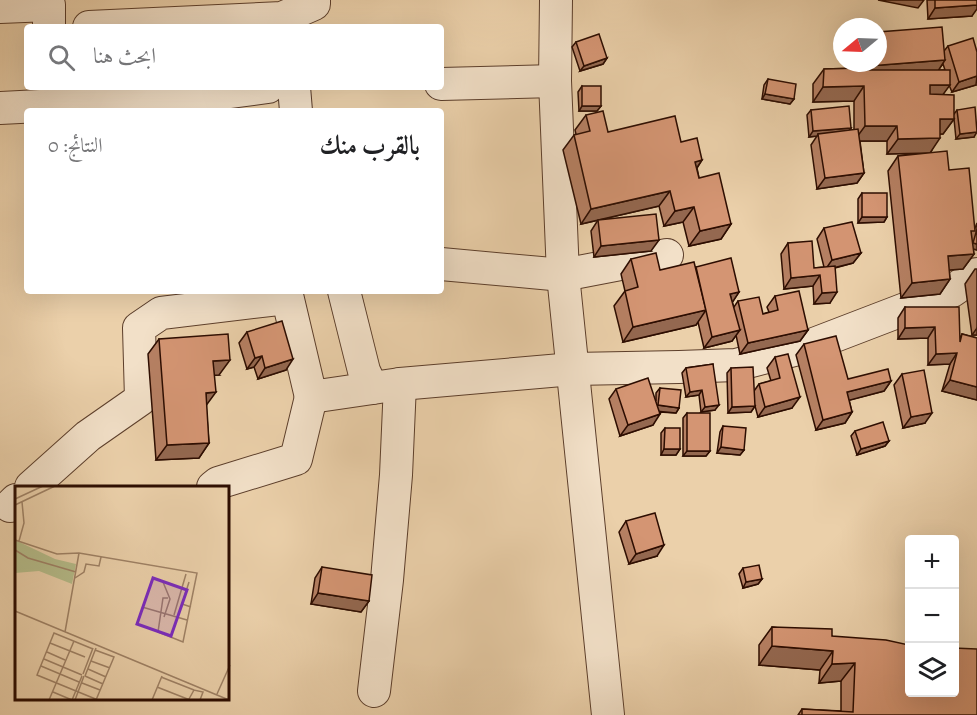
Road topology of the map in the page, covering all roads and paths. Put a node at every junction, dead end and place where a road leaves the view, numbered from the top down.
1 (314, 0) edge
2 (556, 0) edge
3 (0, 7) edge
4 (281, 22) edge
5 (49, 24) edge
6 (204, 24) edge
7 (555, 81) junction
8 (444, 84) edge
9 (245, 90) edge
10 (294, 90) edge
11 (0, 108) edge
12 (296, 108) edge
13 (667, 255) dead end
14 (444, 264) edge
15 (977, 274) edge
16 (563, 275) junction
17 (286, 294) edge
18 (345, 294) edge
19 (573, 369) junction
20 (386, 386) junction
21 (311, 397) junction
22 (32, 486) edge
23 (214, 486) edge
24 (374, 691) dead end
25 (608, 715) edge

1 - 4 street
2 - 7 street
3 - 5 street
4 - 6 street
7 - 8 street
7 - 16 street
9 - 11 street
10 - 12 street
13 - 16 street
14 - 16 street
15 - 19 street
16 - 19 street
17 - 21 street
17 - 22 street
18 - 20 street
19 - 20 street
19 - 25 street
20 - 21 street
20 - 24 street
21 - 23 street

